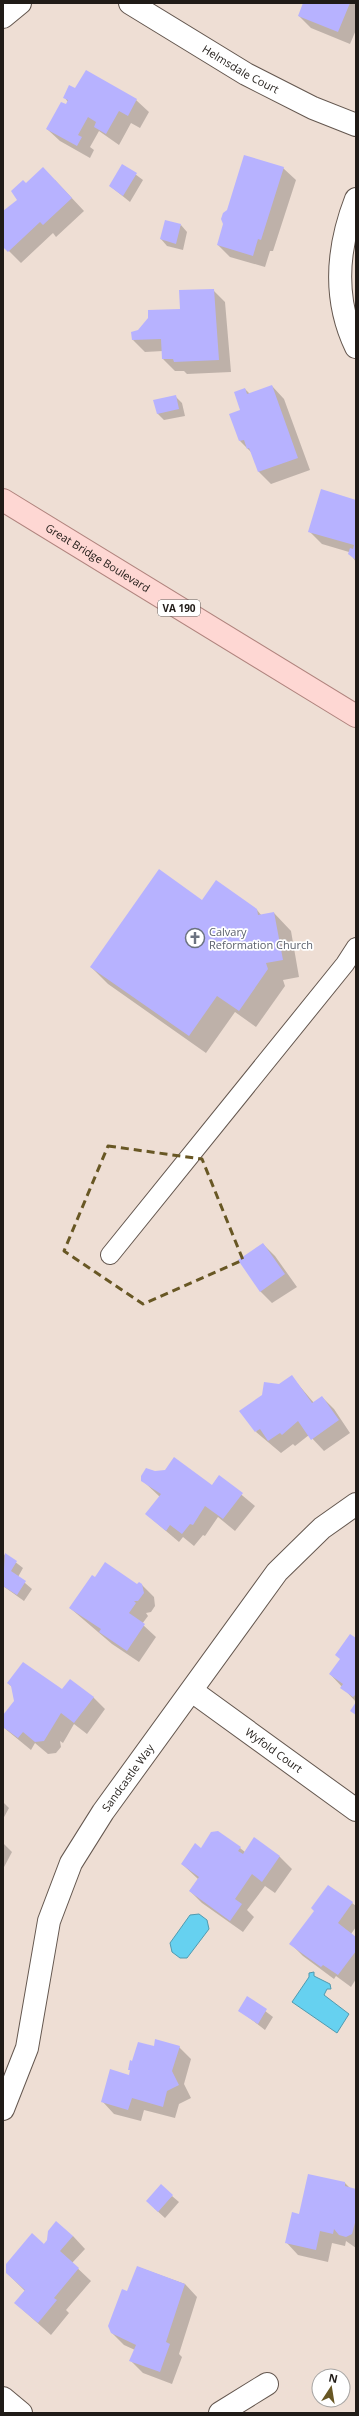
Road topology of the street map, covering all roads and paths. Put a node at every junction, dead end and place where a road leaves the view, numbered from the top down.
1 (20, 3) edge
2 (130, 3) edge
3 (3, 17) edge
4 (356, 125) edge
5 (356, 199) edge
6 (356, 347) edge
7 (3, 500) edge
8 (356, 716) edge
9 (356, 947) edge
10 (110, 1255) dead end
11 (356, 1504) edge
12 (192, 1691) junction
13 (356, 1810) edge
14 (3, 2109) edge
15 (267, 2384) dead end
16 (3, 2398) edge
17 (22, 2413) edge
18 (220, 2413) edge

1 - 3 street
2 - 4 street, Helmsdale Court
5 - 6 street
7 - 8 main road, Great Bridge Boulevard / VA 190
9 - 10 lane
11 - 12 street, Sandcastle Way
12 - 13 street, Wyfold Court
12 - 14 street, Sandcastle Way
15 - 18 street
16 - 17 street

